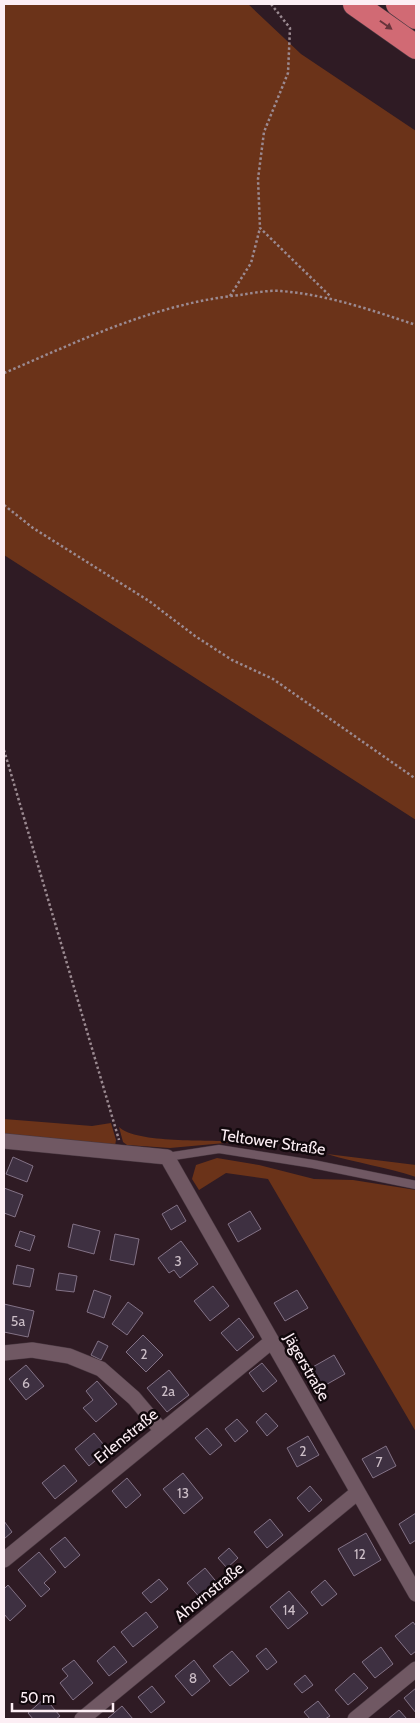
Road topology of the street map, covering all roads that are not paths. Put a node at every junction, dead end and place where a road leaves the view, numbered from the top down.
1 (355, 4) edge
2 (398, 4) edge
3 (416, 17) edge
4 (416, 47) edge
5 (4, 1142) edge
6 (168, 1157) junction
7 (416, 1185) edge
8 (272, 1341) junction
9 (4, 1353) edge
10 (161, 1430) junction
11 (358, 1492) junction
12 (4, 1560) edge
13 (416, 1594) edge
14 (416, 1669) edge
15 (82, 1719) edge
16 (355, 1719) edge

1 -> 4 highway
2 - 3 highway
5 - 6 street, Teltower Straße
6 - 7 lane, Teltower Straße
6 - 8 street, Jägerstraße
8 - 10 street, Erlenstraße
8 - 11 street, Jägerstraße
9 - 10 street
10 - 12 street, Erlenstraße
11 - 13 street, Jägerstraße
11 - 15 street, Ahornstraße
14 - 16 street

